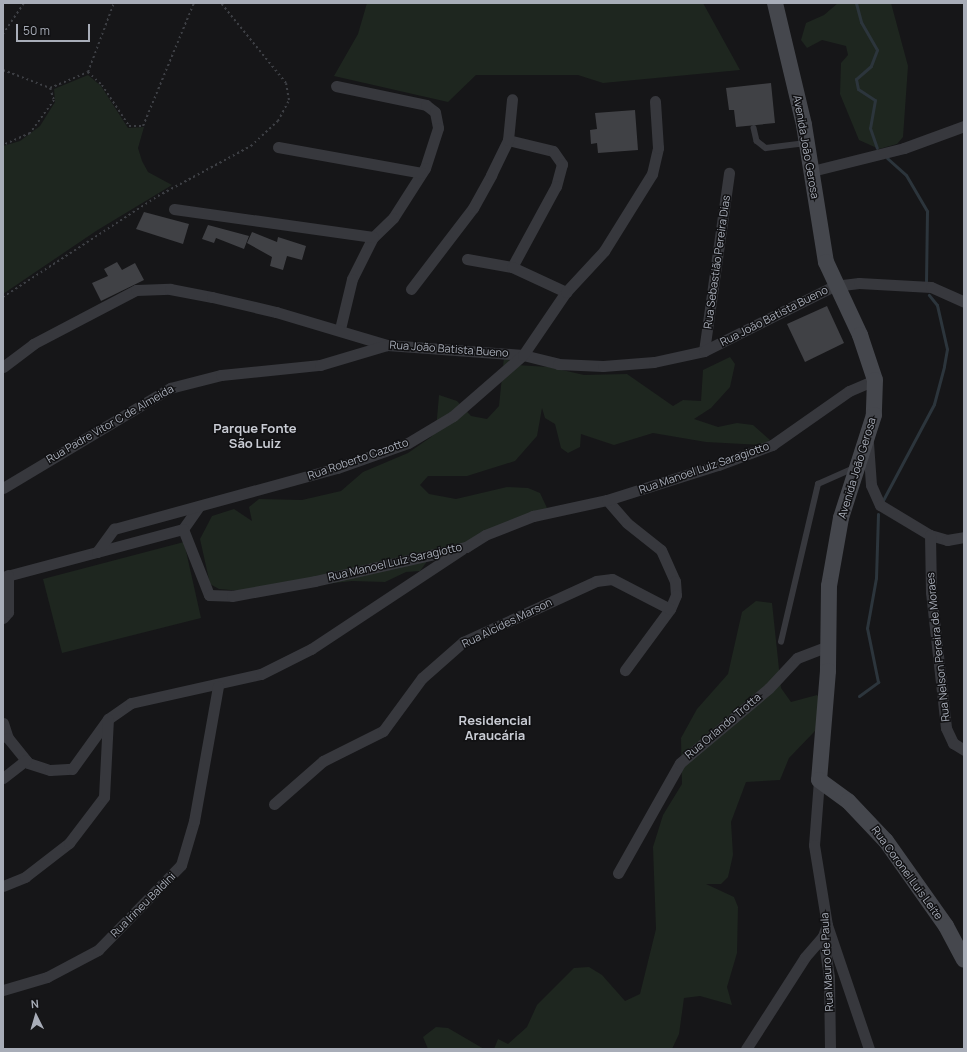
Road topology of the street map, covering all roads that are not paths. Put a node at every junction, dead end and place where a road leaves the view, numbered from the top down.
1 (775, 3) edge
2 (336, 86) dead end
3 (512, 99) dead end
4 (655, 101) dead end
5 (964, 126) edge
6 (754, 128) dead end
7 (508, 140) junction
8 (807, 143) junction
9 (278, 147) dead end
10 (812, 170) junction
11 (422, 173) junction
12 (729, 173) dead end
13 (174, 209) dead end
14 (373, 237) junction
15 (467, 259) dead end
16 (512, 267) junction
17 (834, 286) junction
18 (411, 289) dead end
19 (566, 292) junction
20 (964, 302) edge
21 (340, 329) junction
22 (387, 345) junction
23 (704, 350) junction
24 (523, 355) junction
25 (3, 367) edge
26 (875, 380) junction
27 (867, 436) junction
28 (857, 467) junction
29 (3, 488) edge
30 (607, 500) junction
31 (199, 506) junction
32 (183, 529) junction
33 (930, 535) junction
34 (964, 537) edge
35 (466, 547) junction
36 (97, 552) junction
37 (5, 576) edge
38 (670, 609) junction
39 (3, 618) edge
40 (781, 642) dead end
41 (828, 646) junction
42 (625, 670) dead end
43 (218, 686) junction
44 (108, 719) junction
45 (3, 723) edge
46 (964, 750) edge
47 (26, 760) junction
48 (3, 778) edge
49 (819, 780) junction
50 (274, 804) dead end
51 (618, 873) dead end
52 (3, 886) edge
53 (827, 925) junction
54 (823, 936) junction
55 (964, 960) edge
56 (3, 990) edge
57 (746, 1049) edge
58 (830, 1049) edge
59 (869, 1049) edge

1 - 8 main road, Avenida João Gerosa
2 - 11 street
3 - 7 street
4 - 19 street, Rua Roberto Cazotto
5 - 10 street
6 - 8 lane
7 - 16 street
7 - 18 street
8 - 10 main road, Avenida João Gerosa
9 - 11 street
10 - 17 main road, Avenida João Gerosa
11 - 14 street
12 - 23 street, Rua Sebastião Pereira Dias
13 - 14 street
14 - 21 street
15 - 16 street
16 - 19 street
17 - 20 street, Rua João Batista Bueno
17 - 23 street, Rua João Batista Bueno
17 - 26 main road, Avenida João Gerosa
19 - 24 street, Rua Roberto Cazotto
21 - 22 street, Rua João Batista Bueno
21 - 25 street, Rua João Batista Bueno
22 - 24 street, Rua João Batista Bueno
22 - 29 street, Rua Padre Vitor C de Almeida
23 - 24 street, Rua João Batista Bueno
24 - 31 street, Rua Roberto Cazotto
26 - 27 main road, Avenida João Gerosa
26 - 30 street, Rua Manoel Luiz Saragiotto
27 - 28 main road, Avenida João Gerosa
27 - 33 street
28 - 40 lane
28 - 41 main road, Avenida João Gerosa
30 - 35 street, Rua Manoel Luiz Saragiotto
30 - 38 street
31 - 32 street
31 - 36 street, Rua Roberto Cazotto
32 - 35 street, Rua Manoel Luiz Saragiotto
32 - 36 street
33 - 34 street
33 - 46 street, Rua Nelson Pereira de Moraes
35 - 43 street
36 - 37 street
37 - 39 street
38 - 42 street
38 - 50 street, Rua Alcides Marson
41 - 49 main road, Avenida João Gerosa
41 - 51 street, Rua Orlando Trotta
43 - 44 street
43 - 56 street, Rua Irineu Baldini
44 - 47 street
44 - 52 street
45 - 47 street
47 - 48 street
49 - 53 street, Rua Mauro de Paula
49 - 55 main road, Rua Coronel Luis Leite
53 - 54 street, Rua Mauro de Paula
53 - 59 street
54 - 57 street
54 - 58 street, Rua Mauro de Paula

